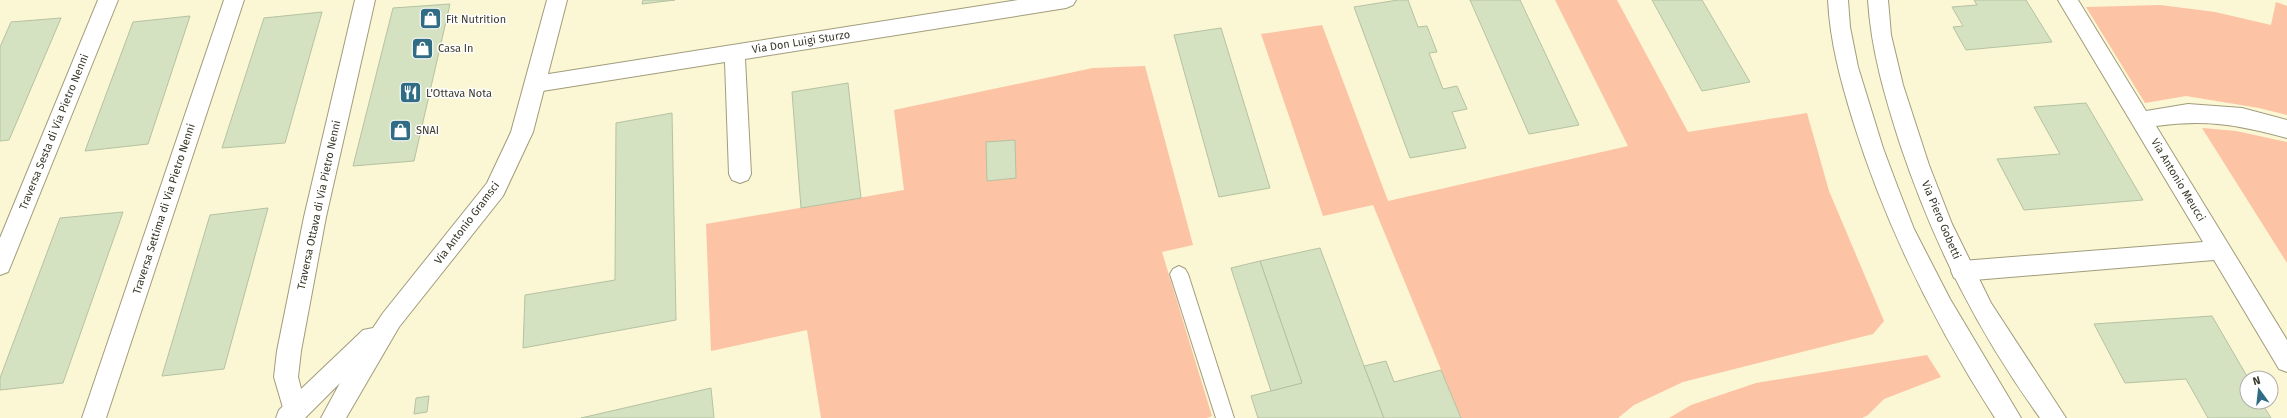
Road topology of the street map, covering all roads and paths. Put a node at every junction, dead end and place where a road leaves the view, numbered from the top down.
1 (108, 0) edge
2 (234, 0) edge
3 (365, 0) edge
4 (556, 0) edge
5 (1066, 0) edge
6 (1838, 0) edge
7 (1878, 0) edge
8 (2068, 0) edge
9 (735, 52) junction
10 (536, 84) junction
11 (2142, 120) junction
12 (2287, 129) edge
13 (740, 174) dead end
14 (2220, 250) junction
15 (0, 265) edge
16 (1962, 271) junction
17 (1179, 274) dead end
18 (391, 320) junction
19 (2287, 361) edge
20 (291, 414) edge
21 (94, 418) edge
22 (332, 418) edge
23 (1225, 418) edge
24 (2009, 418) edge
25 (2054, 418) edge

1 - 15 street, Traversa Sesta di Via Pietro Nenni
2 - 21 street, Traversa Settima di Via Pietro Nenni
3 - 20 street, Traversa Ottava di Via Pietro Nenni
4 - 10 street, Via Antonio Gramsci
5 - 9 street, Via Don Luigi Sturzo
6 - 24 street
7 - 16 street, Via Piero Gobetti
8 - 11 street, Via Antonio Meucci
9 - 10 street, Via Don Luigi Sturzo
9 - 13 street
10 - 18 street, Via Antonio Gramsci
11 - 12 street
11 - 14 street, Via Antonio Meucci
14 - 16 street
14 - 19 street, Via Antonio Meucci
16 - 25 street, Via Piero Gobetti
17 - 23 lane
18 - 20 street
18 - 22 street

